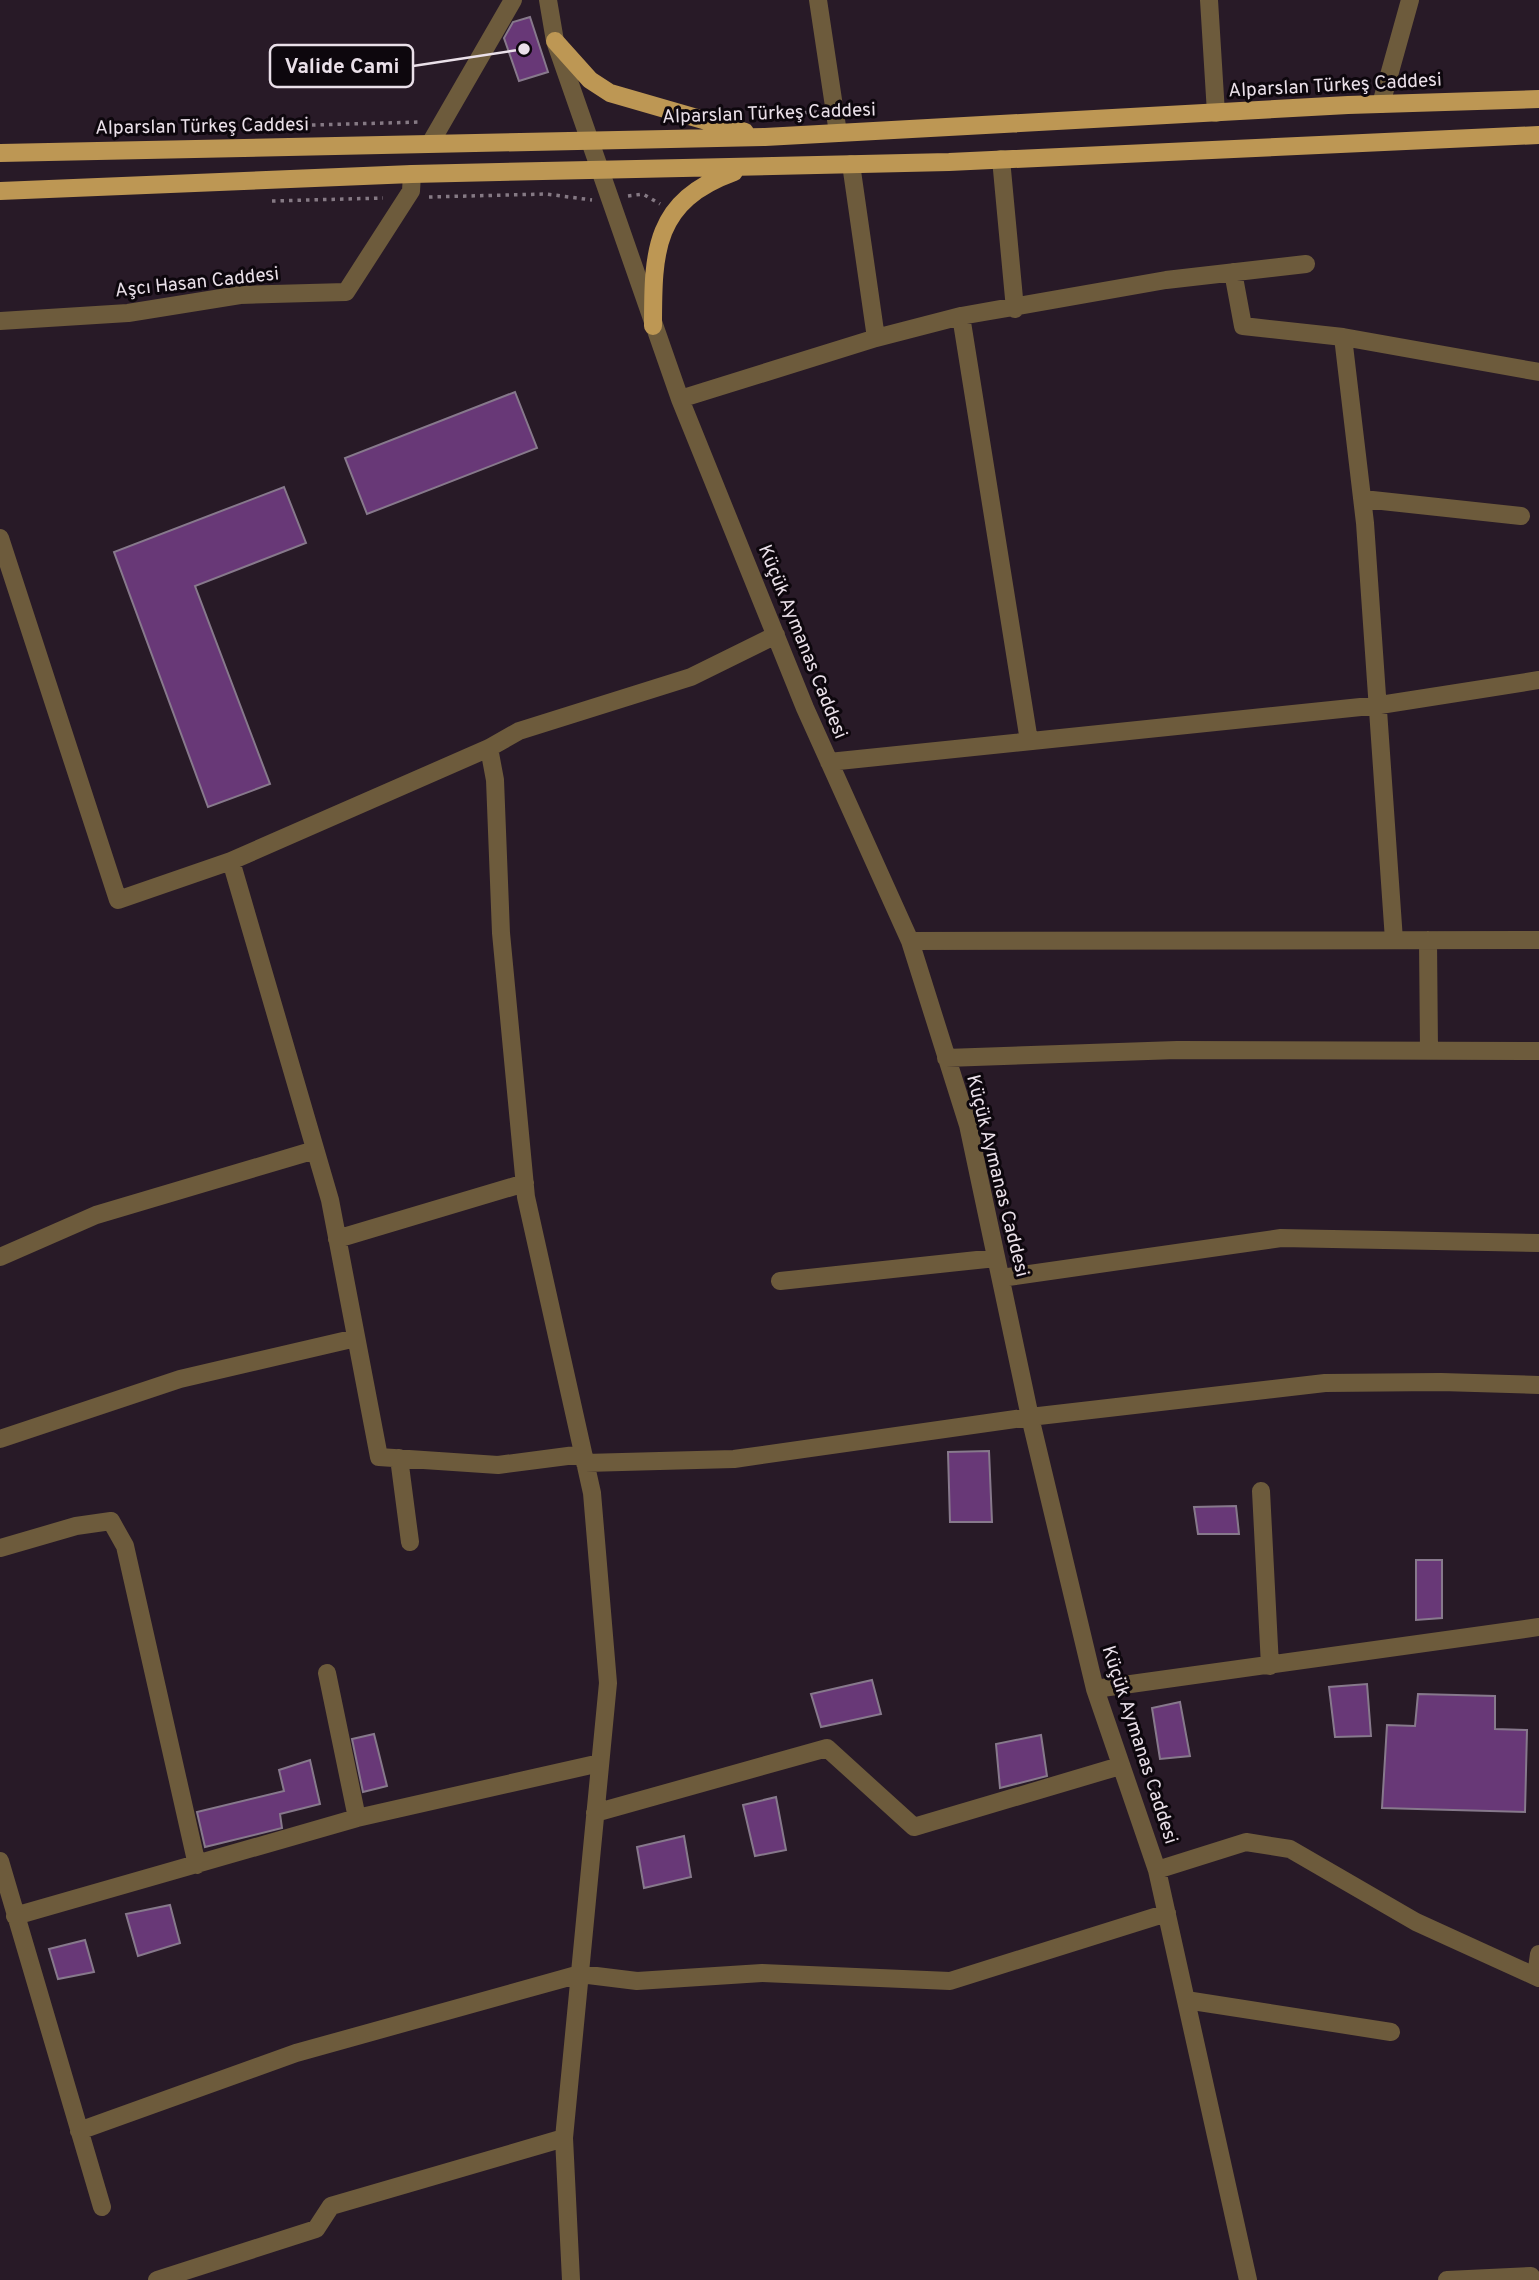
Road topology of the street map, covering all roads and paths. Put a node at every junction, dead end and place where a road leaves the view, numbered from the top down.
1 (513, 0) edge
2 (548, 0) edge
3 (818, 0) edge
4 (1209, 0) edge
5 (1410, 0) edge
6 (555, 41) junction
7 (1539, 99) edge
8 (1381, 104) junction
9 (834, 112) junction
10 (1216, 113) junction
11 (743, 116) dead end
12 (273, 126) dead end
13 (441, 126) junction
14 (838, 133) junction
15 (1539, 135) edge
16 (765, 137) junction
17 (589, 139) junction
18 (431, 142) junction
19 (0, 153) edge
20 (1001, 159) junction
21 (851, 164) junction
22 (748, 167) junction
23 (599, 169) junction
24 (412, 174) junction
25 (0, 191) edge
26 (1306, 264) dead end
27 (1233, 272) junction
28 (1015, 309) junction
29 (961, 316) junction
30 (0, 321) edge
31 (653, 326) junction
32 (1343, 337) junction
33 (876, 338) junction
34 (1539, 372) edge
35 (680, 398) junction
36 (1363, 499) junction
37 (1521, 516) dead end
38 (0, 538) edge
39 (776, 635) junction
40 (1539, 680) edge
41 (1380, 705) junction
42 (1029, 741) junction
43 (489, 748) junction
44 (829, 762) junction
45 (231, 862) junction
46 (1394, 940) junction
47 (1428, 940) junction
48 (1539, 940) edge
49 (910, 941) junction
50 (1429, 1051) junction
51 (1539, 1051) edge
52 (946, 1058) junction
53 (315, 1150) junction
54 (525, 1183) junction
55 (337, 1239) junction
56 (1539, 1243) edge
57 (0, 1257) edge
58 (996, 1258) junction
59 (1001, 1278) junction
60 (780, 1281) dead end
61 (356, 1338) junction
62 (1539, 1385) edge
63 (1031, 1417) junction
64 (0, 1439) edge
65 (399, 1458) junction
66 (584, 1459) junction
67 (1261, 1491) dead end
68 (410, 1542) dead end
69 (0, 1548) edge
70 (1539, 1628) edge
71 (1270, 1666) junction
72 (327, 1673) dead end
73 (1095, 1689) junction
74 (600, 1763) junction
75 (1120, 1766) junction
76 (595, 1813) junction
77 (357, 1818) junction
78 (0, 1861) edge
79 (197, 1865) junction
80 (1157, 1870) junction
81 (1167, 1913) junction
82 (15, 1916) junction
83 (1539, 1954) edge
84 (580, 1974) junction
85 (1537, 1977) edge
86 (1186, 2000) junction
87 (1391, 2032) dead end
88 (79, 2130) junction
89 (564, 2138) junction
90 (102, 2207) dead end
91 (157, 2280) edge
92 (571, 2280) edge
93 (1248, 2280) edge
94 (1447, 2280) edge
95 (1532, 2280) edge

1 - 13 street
2 - 6 street, Küçük Aymanas Caddesi
3 - 9 street
4 - 10 street
5 - 8 street
6 - 16 main road
6 - 17 street, Küçük Aymanas Caddesi
7 - 8 main road, Alparslan Türkeş Caddesi
8 - 10 main road, Alparslan Türkeş Caddesi
9 - 11 path
9 - 14 street
10 - 14 main road, Alparslan Türkeş Caddesi
12 - 13 path
13 - 18 street
14 - 16 main road, Alparslan Türkeş Caddesi
15 - 20 main road
16 - 17 main road, Alparslan Türkeş Caddesi
17 - 18 main road, Alparslan Türkeş Caddesi
17 - 23 street, Küçük Aymanas Caddesi
18 - 19 main road, Alparslan Türkeş Caddesi
20 - 21 main road
20 - 28 street
21 - 22 main road
21 - 33 street
22 - 23 main road
22 - 31 main road
23 - 24 main road
23 - 31 street, Küçük Aymanas Caddesi
24 - 25 main road
24 - 30 street, Aşcı Hasan Caddesi
26 - 27 street
27 - 28 street
27 - 32 street
28 - 29 street
29 - 33 street
29 - 42 street
31 - 35 street, Küçük Aymanas Caddesi
32 - 34 street
32 - 36 street
33 - 35 street
35 - 39 street, Küçük Aymanas Caddesi
36 - 37 street
36 - 41 street
38 - 45 street
39 - 43 street
39 - 44 street, Küçük Aymanas Caddesi
40 - 41 street
41 - 42 street
41 - 46 street
42 - 44 street
43 - 45 street
43 - 54 street
44 - 49 street, Küçük Aymanas Caddesi
45 - 53 street
46 - 47 street
46 - 49 street
47 - 48 street
47 - 50 street
49 - 52 street, Küçük Aymanas Caddesi
50 - 51 street
50 - 52 street
52 - 58 street, Küçük Aymanas Caddesi
53 - 55 street
53 - 57 street
54 - 55 street
54 - 66 street
55 - 61 street
56 - 59 street
58 - 59 street, Küçük Aymanas Caddesi
58 - 60 street
59 - 63 street, Küçük Aymanas Caddesi
61 - 64 street
61 - 65 street
62 - 63 street
63 - 66 street
63 - 73 street, Küçük Aymanas Caddesi
65 - 66 street
65 - 68 street
66 - 74 street
67 - 71 street
69 - 79 street
70 - 71 street
71 - 73 street
72 - 77 street
73 - 75 street, Küçük Aymanas Caddesi
74 - 76 street
74 - 77 street
75 - 76 street
75 - 80 street, Küçük Aymanas Caddesi
76 - 84 street
77 - 79 street
78 - 82 street
79 - 82 street
80 - 81 street, Küçük Aymanas Caddesi
80 - 85 street
81 - 84 street
81 - 86 street, Küçük Aymanas Caddesi
82 - 88 street
83 - 85 street
84 - 88 street
84 - 89 street
86 - 87 street
86 - 93 street, Küçük Aymanas Caddesi
88 - 90 street
89 - 91 street
89 - 92 street
94 - 95 street

